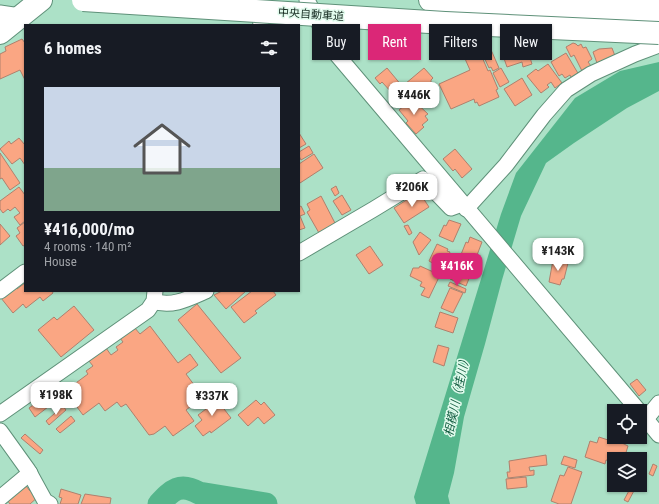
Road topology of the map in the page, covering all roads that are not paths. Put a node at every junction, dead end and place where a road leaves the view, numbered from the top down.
1 (41, 0) edge
2 (83, 0) edge
3 (258, 0) edge
4 (307, 0) edge
5 (430, 0) edge
6 (659, 11) edge
7 (10, 15) edge
8 (261, 24) edge
9 (0, 33) edge
10 (659, 33) edge
11 (659, 45) edge
12 (464, 206) junction
13 (300, 252) edge
14 (24, 273) edge
15 (0, 291) edge
16 (204, 292) edge
17 (154, 296) edge
18 (659, 402) edge
19 (633, 404) edge
20 (647, 410) edge
21 (0, 414) edge
22 (647, 420) edge
23 (0, 431) edge
24 (659, 435) edge
25 (30, 473) junction
26 (0, 498) edge
27 (45, 503) edge

1 - 7 highway
2 - 10 highway, 中央自動車道, bridge
3 - 8 street
4 - 12 street
5 - 6 highway
7 - 9 highway
11 - 12 street
12 - 13 street
12 - 19 street
14 - 15 street
16 - 17 street
17 - 21 street
18 - 20 street
22 - 24 street
23 - 25 street
25 - 26 street
25 - 27 street

